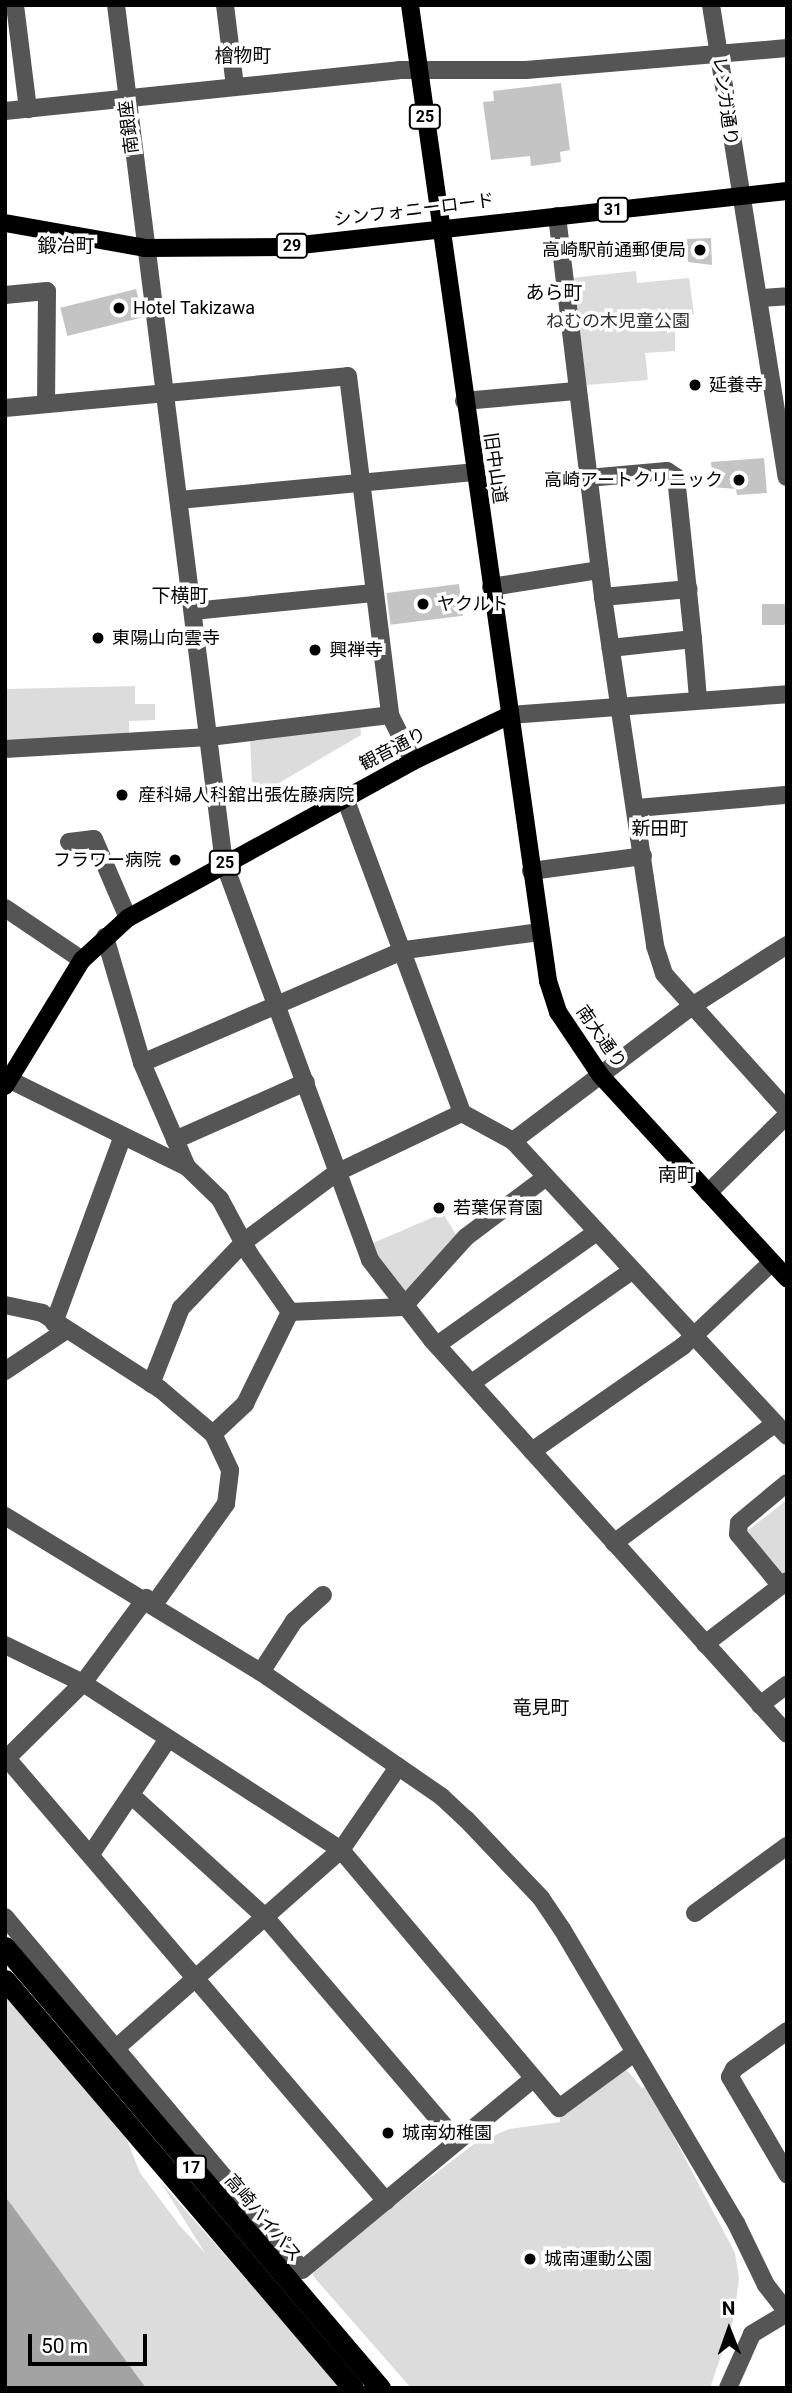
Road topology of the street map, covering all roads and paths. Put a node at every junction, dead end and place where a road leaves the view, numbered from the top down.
1 (15, 5) edge
2 (116, 5) edge
3 (225, 5) edge
4 (410, 5) edge
5 (711, 5) edge
6 (787, 48) edge
7 (719, 55) junction
8 (419, 73) junction
9 (235, 86) junction
10 (126, 100) junction
11 (28, 109) junction
12 (5, 111) edge
13 (787, 191) edge
14 (741, 196) junction
15 (557, 216) junction
16 (5, 223) edge
17 (439, 228) junction
18 (145, 248) junction
19 (5, 295) edge
20 (787, 296) edge
21 (761, 298) junction
22 (164, 391) junction
23 (576, 391) junction
24 (464, 401) junction
25 (46, 404) junction
26 (5, 408) edge
27 (474, 472) junction
28 (787, 477) edge
29 (587, 478) junction
30 (359, 480) junction
31 (179, 500) junction
32 (600, 570) junction
33 (491, 587) junction
34 (689, 589) junction
35 (373, 593) junction
36 (603, 597) junction
37 (193, 611) junction
38 (693, 639) junction
39 (610, 648) junction
40 (787, 694) edge
41 (698, 699) junction
42 (619, 704) junction
43 (390, 715) junction
44 (510, 715) junction
45 (209, 737) junction
46 (5, 749) edge
47 (413, 761) junction
48 (787, 795) edge
49 (345, 798) junction
50 (637, 808) junction
51 (69, 842) dead end
52 (643, 856) junction
53 (224, 863) junction
54 (531, 871) junction
55 (5, 908) edge
56 (128, 918) junction
57 (540, 932) junction
58 (105, 937) junction
59 (787, 945) edge
60 (405, 950) junction
61 (82, 960) junction
62 (692, 1006) junction
63 (279, 1007) junction
64 (142, 1063) junction
65 (601, 1076) junction
66 (306, 1082) junction
67 (7, 1083) edge
68 (787, 1110) edge
69 (462, 1114) junction
70 (787, 1115) edge
71 (122, 1138) junction
72 (175, 1140) junction
73 (513, 1141) junction
74 (187, 1167) junction
75 (336, 1173) junction
76 (545, 1178) junction
77 (708, 1193) junction
78 (595, 1233) junction
79 (245, 1241) junction
80 (772, 1262) junction
81 (630, 1272) junction
82 (787, 1278) edge
83 (5, 1305) edge
84 (402, 1307) junction
85 (290, 1312) junction
86 (60, 1327) junction
87 (692, 1335) junction
88 (437, 1345) junction
89 (5, 1371) edge
90 (473, 1382) junction
91 (151, 1384) junction
92 (780, 1430) edge
93 (213, 1434) junction
94 (532, 1451) junction
95 (787, 1483) edge
96 (5, 1516) edge
97 (614, 1543) junction
98 (784, 1583) edge
99 (323, 1595) dead end
100 (150, 1601) junction
101 (705, 1644) junction
102 (5, 1645) edge
103 (261, 1672) junction
104 (83, 1683) junction
105 (787, 1685) edge
106 (760, 1705) junction
107 (787, 1734) edge
108 (168, 1739) junction
109 (6, 1758) edge
110 (398, 1767) junction
111 (131, 1795) junction
112 (787, 1846) edge
113 (341, 1850) junction
114 (91, 1854) junction
115 (695, 1913) dead end
116 (5, 1917) edge
117 (266, 1918) junction
118 (5, 1947) edge
119 (196, 1978) junction
120 (5, 1980) edge
121 (787, 2031) edge
122 (114, 2050) junction
123 (634, 2053) junction
124 (532, 2080) junction
125 (457, 2141) junction
126 (787, 2174) edge
127 (386, 2201) junction
128 (787, 2313) edge
129 (353, 2388) edge
130 (380, 2388) edge
131 (728, 2388) edge

1 - 11 street
2 - 10 street, 南銀座
3 - 9 street
4 - 8 main road, 25
5 - 7 street, レンガ通り
6 - 7 street
7 - 8 street
7 - 14 street, レンガ通り
8 - 9 street
8 - 17 main road, 25
9 - 10 street
10 - 11 street
10 - 18 street, 南銀座
11 - 12 street
13 - 14 main road, シンフォニーロード / 31
14 - 15 main road, シンフォニーロード / 31
14 - 21 street, レンガ通り
15 - 17 main road, シンフォニーロード / 31
15 - 23 street
16 - 18 main road, シンフォニーロード / 29
17 - 18 main road, シンフォニーロード / 29
17 - 24 main road, 旧中山道 / 25
18 - 22 street, 南銀座
19 - 25 street
20 - 21 street
21 - 28 street, レンガ通り
22 - 25 street
22 - 30 street
22 - 31 street, 南銀座
23 - 24 street
23 - 29 street
24 - 27 main road, 旧中山道 / 25
25 - 26 street
27 - 30 street
27 - 33 main road, 旧中山道 / 25
29 - 32 street
29 - 34 street
30 - 31 street
30 - 35 street
31 - 37 street, 南銀座
32 - 33 street
32 - 36 street
33 - 44 main road, 旧中山道 / 25
34 - 36 street
34 - 38 street
35 - 37 street
35 - 43 street
36 - 39 street
37 - 45 street, 南銀座
38 - 39 street
38 - 41 street
39 - 42 street
40 - 41 street, 観音通り
41 - 42 street, 観音通り
42 - 44 street, 観音通り
42 - 50 street
43 - 45 street
43 - 47 street
44 - 47 main road, 観音通り / 25
44 - 54 main road, 南大通り
45 - 46 street
45 - 53 street, 南銀座
47 - 49 main road, 観音通り / 25
48 - 50 street
49 - 53 main road, 観音通り / 25
49 - 60 street
50 - 52 street
51 - 56 street
52 - 54 street
52 - 62 street
53 - 56 main road, 観音通り / 25
53 - 63 street, 南銀座
54 - 57 main road, 南大通り
55 - 61 street
56 - 58 main road, 観音通り / 25
57 - 60 street
57 - 65 main road, 南大通り
58 - 61 main road, 観音通り / 25
58 - 64 street
59 - 62 street
60 - 63 street
60 - 69 street
61 - 67 main road, 観音通り / 25
62 - 65 street
62 - 68 street
63 - 64 street
63 - 66 street, 南銀座
64 - 72 street
65 - 73 street
65 - 77 main road, 南大通り
66 - 72 street
66 - 75 street, 南銀座
67 - 71 street
69 - 73 street
69 - 75 street
70 - 77 street
71 - 74 street
71 - 86 street
72 - 74 street
73 - 76 street
74 - 79 street
75 - 79 street
75 - 84 street, 南銀座
76 - 78 street
76 - 84 street
77 - 80 main road, 南大通り
78 - 81 street
78 - 88 street
79 - 85 street
79 - 91 street
80 - 82 main road, 南大通り
80 - 87 street
81 - 87 street
81 - 90 street
83 - 86 street
84 - 85 street
84 - 88 street, 南銀座
85 - 93 street
86 - 89 street
86 - 91 street
87 - 92 street
87 - 94 street
88 - 90 street, 南銀座
90 - 94 street, 南銀座
91 - 93 street
92 - 97 street
93 - 100 street
94 - 97 street, 南銀座
95 - 98 street
96 - 100 street
97 - 101 street, 南銀座
98 - 101 street
99 - 103 street
100 - 103 street
100 - 104 street
101 - 106 street, 南銀座
102 - 104 street
103 - 110 street
104 - 108 street
104 - 109 street
105 - 106 street
106 - 107 street, 南銀座
108 - 111 street
108 - 113 street
109 - 114 street
110 - 113 street
110 - 123 street
111 - 114 street
111 - 117 street
112 - 115 street
113 - 117 street
113 - 124 street
114 - 119 street
116 - 122 street
117 - 119 street
117 - 125 street
118 - 130 highway, 高崎バイパス / 17
119 - 122 street
119 - 127 street
120 - 129 highway, 17
121 - 126 street
122 - 127 street
123 - 124 street
123 - 128 street
124 - 125 street
125 - 127 street
128 - 131 street

